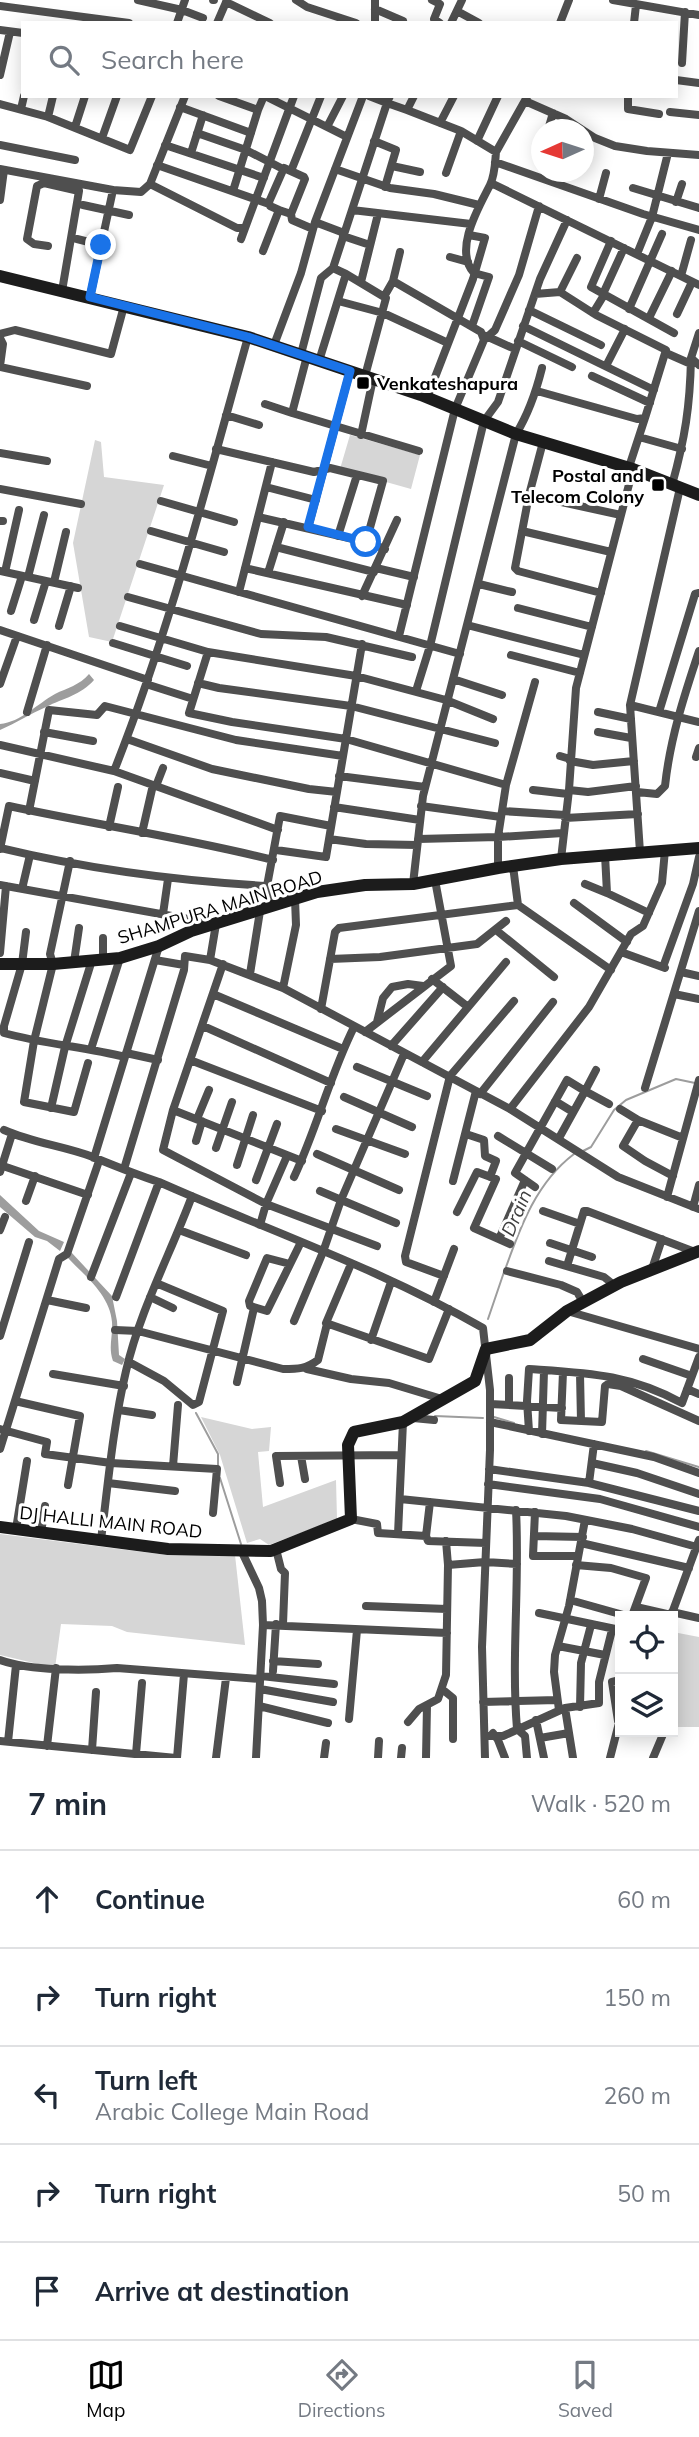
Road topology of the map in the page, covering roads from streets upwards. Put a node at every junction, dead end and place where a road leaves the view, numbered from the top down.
1 (138, 0) edge
2 (185, 0) edge
3 (296, 0) edge
4 (432, 0) edge
5 (461, 0) edge
6 (569, 0) edge
7 (613, 0) edge
8 (226, 1) edge
9 (374, 2) edge
10 (636, 5) junction
11 (0, 6) edge
12 (182, 10) junction
13 (457, 11) junction
14 (685, 12) junction
15 (699, 15) edge
16 (203, 18) dead end
17 (114, 21) edge
18 (178, 21) edge
19 (218, 21) edge
20 (266, 21) edge
21 (350, 21) edge
22 (375, 21) edge
23 (403, 21) dead end
24 (434, 21) edge
25 (452, 21) edge
26 (475, 21) edge
27 (561, 21) edge
28 (634, 21) edge
29 (0, 30) edge
30 (10, 32) junction
31 (21, 33) edge
32 (682, 63) dead end
33 (0, 75) edge
34 (678, 80) edge
35 (699, 83) edge
36 (24, 98) edge
37 (52, 98) edge
38 (84, 98) edge
39 (116, 98) edge
40 (151, 98) edge
41 (184, 98) edge
42 (225, 98) edge
43 (263, 98) edge
44 (268, 98) edge
45 (294, 98) edge
46 (320, 98) edge
47 (341, 98) edge
48 (362, 98) edge
49 (413, 98) edge
50 (453, 98) edge
51 (497, 98) edge
52 (526, 98) edge
53 (628, 98) edge
54 (388, 99) edge
55 (0, 104) edge
56 (180, 107) junction
57 (290, 108) junction
58 (21, 109) junction
59 (258, 110) junction
60 (407, 110) junction
61 (670, 112) dead end
62 (553, 113) junction
63 (659, 114) dead end
64 (203, 115) junction
65 (699, 115) edge
66 (47, 117) junction
67 (551, 119) edge
68 (563, 119) edge
69 (312, 120) junction
70 (440, 123) junction
71 (75, 127) junction
72 (327, 127) junction
73 (461, 131) junction
74 (197, 133) junction
75 (251, 134) junction
76 (347, 137) junction
77 (594, 137) edge
78 (102, 138) junction
79 (374, 141) junction
80 (477, 141) junction
81 (0, 145) edge
82 (165, 145) junction
83 (246, 150) junction
84 (496, 152) junction
85 (191, 153) junction
86 (668, 153) junction
87 (699, 155) edge
88 (75, 160) dead end
89 (270, 161) junction
90 (495, 162) junction
91 (157, 166) junction
92 (392, 166) junction
93 (2, 169) edge
94 (335, 169) junction
95 (240, 170) junction
96 (287, 170) junction
97 (420, 172) dead end
98 (446, 173) dead end
99 (606, 173) dead end
100 (264, 178) junction
101 (362, 179) junction
102 (491, 183) junction
103 (150, 184) junction
104 (682, 184) dead end
105 (385, 187) junction
106 (632, 188) dead end
107 (113, 190) junction
108 (233, 191) junction
109 (657, 197) junction
110 (599, 199) junction
111 (0, 200) edge
112 (254, 201) junction
113 (676, 202) junction
114 (269, 204) junction
115 (83, 205) dead end
116 (479, 205) junction
117 (698, 205) edge
118 (539, 206) junction
119 (352, 209) junction
120 (108, 210) junction
121 (279, 210) junction
122 (291, 214) junction
123 (378, 214) junction
124 (129, 215) dead end
125 (652, 217) junction
126 (567, 220) junction
127 (471, 225) junction
128 (314, 226) junction
129 (244, 228) junction
130 (699, 230) edge
131 (663, 234) dead end
132 (344, 235) junction
133 (469, 235) junction
134 (77, 239) dead end
135 (241, 239) dead end
136 (691, 240) dead end
137 (611, 241) junction
138 (101, 245) junction
139 (48, 246) dead end
140 (370, 246) junction
141 (624, 248) junction
142 (263, 251) dead end
143 (400, 252) dead end
144 (637, 254) junction
145 (450, 257) dead end
146 (577, 258) dead end
147 (652, 261) junction
148 (468, 262) junction
149 (333, 268) junction
150 (672, 271) junction
151 (346, 274) junction
152 (474, 274) junction
153 (681, 276) junction
154 (1, 280) edge
155 (393, 281) junction
156 (360, 282) junction
157 (696, 283) edge
158 (62, 290) junction
159 (560, 292) junction
160 (535, 294) junction
161 (604, 294) junction
162 (386, 296) junction
163 (90, 297) junction
164 (338, 301) junction
165 (124, 306) junction
166 (629, 309) junction
167 (529, 310) junction
168 (383, 313) junction
169 (593, 313) junction
170 (677, 314) dead end
171 (458, 317) junction
172 (649, 318) junction
173 (472, 326) junction
174 (523, 326) junction
175 (625, 329) junction
176 (674, 333) dead end
177 (699, 333) edge
178 (0, 336) edge
179 (248, 337) junction
180 (485, 338) junction
181 (448, 343) junction
182 (274, 345) junction
183 (516, 345) junction
184 (601, 345) dead end
185 (666, 353) junction
186 (309, 357) junction
187 (693, 362) edge
188 (0, 366) edge
189 (572, 366) dead end
190 (606, 366) junction
191 (542, 368) dead end
192 (350, 371) junction
193 (592, 376) dead end
194 (369, 378) junction
195 (87, 386) dead end
196 (654, 390) junction
197 (537, 391) junction
198 (427, 398) junction
199 (650, 403) junction
200 (265, 404) dead end
201 (455, 409) junction
202 (292, 413) junction
203 (226, 415) junction
204 (645, 418) junction
205 (484, 421) junction
206 (259, 425) dead end
207 (336, 425) junction
208 (516, 434) junction
209 (361, 435) junction
210 (639, 437) junction
211 (543, 442) junction
212 (216, 449) junction
213 (682, 449) junction
214 (419, 451) dead end
215 (0, 453) edge
216 (173, 456) dead end
217 (47, 461) dead end
218 (272, 462) junction
219 (212, 466) junction
220 (326, 467) junction
221 (631, 468) junction
222 (356, 475) junction
223 (676, 486) junction
224 (266, 487) junction
225 (0, 489) edge
226 (529, 495) junction
227 (699, 495) edge
228 (316, 500) junction
229 (161, 501) dead end
230 (81, 504) dead end
231 (19, 510) dead end
232 (198, 511) junction
233 (44, 514) dead end
234 (621, 515) junction
235 (258, 517) junction
236 (397, 520) dead end
237 (234, 522) dead end
238 (284, 522) junction
239 (308, 527) junction
240 (151, 531) dead end
241 (522, 531) junction
242 (65, 532) dead end
243 (338, 536) junction
244 (190, 541) junction
245 (366, 542) junction
246 (276, 547) junction
247 (385, 550) junction
248 (224, 552) dead end
249 (611, 552) junction
250 (140, 564) dead end
251 (245, 568) junction
252 (375, 570) junction
253 (2, 571) edge
254 (268, 573) junction
255 (180, 575) junction
256 (25, 576) junction
257 (414, 578) junction
258 (50, 582) junction
259 (479, 584) junction
260 (688, 589) dead end
261 (239, 592) junction
262 (512, 592) dead end
263 (601, 593) junction
264 (699, 593) edge
265 (362, 596) junction
266 (128, 597) dead end
267 (407, 606) junction
268 (518, 608) dead end
269 (171, 609) junction
270 (11, 611) dead end
271 (34, 620) dead end
272 (467, 625) junction
273 (59, 626) dead end
274 (120, 626) dead end
275 (592, 628) junction
276 (0, 630) edge
277 (17, 636) junction
278 (399, 636) junction
279 (162, 638) junction
280 (113, 643) dead end
281 (362, 644) junction
282 (47, 645) junction
283 (430, 646) junction
284 (699, 651) edge
285 (208, 652) junction
286 (460, 654) junction
287 (512, 655) dead end
288 (584, 655) junction
289 (156, 656) junction
290 (412, 657) dead end
291 (187, 666) dead end
292 (580, 673) junction
293 (356, 676) junction
294 (453, 679) junction
295 (147, 682) junction
296 (535, 682) dead end
297 (198, 683) junction
298 (0, 684) edge
299 (416, 691) junction
300 (502, 695) dead end
301 (193, 699) junction
302 (446, 700) junction
303 (630, 705) junction
304 (351, 706) junction
305 (27, 712) dead end
306 (598, 712) dead end
307 (659, 712) junction
308 (136, 715) junction
309 (677, 717) junction
310 (493, 719) dead end
311 (631, 719) junction
312 (699, 722) edge
313 (440, 730) junction
314 (44, 732) junction
315 (598, 732) dead end
316 (631, 738) junction
317 (127, 739) junction
318 (346, 739) junction
319 (93, 741) dead end
320 (495, 743) dead end
321 (0, 745) edge
322 (40, 755) junction
323 (343, 756) junction
324 (560, 756) dead end
325 (570, 760) junction
326 (634, 761) junction
327 (431, 763) junction
328 (163, 768) dead end
329 (114, 771) junction
330 (0, 773) edge
331 (339, 776) junction
332 (35, 781) junction
333 (154, 785) junction
334 (506, 785) junction
335 (425, 786) junction
336 (118, 787) dead end
337 (636, 789) junction
338 (533, 790) dead end
339 (337, 792) junction
340 (568, 792) junction
341 (421, 806) junction
342 (334, 807) junction
343 (29, 811) junction
344 (501, 814) junction
345 (638, 814) junction
346 (565, 817) junction
347 (420, 820) junction
348 (331, 826) junction
349 (109, 827) junction
350 (278, 830) junction
351 (142, 833) junction
352 (563, 834) junction
353 (498, 836) junction
354 (329, 839) junction
355 (418, 842) junction
356 (0, 848) edge
357 (699, 848) edge
358 (276, 850) junction
359 (666, 850) junction
360 (640, 852) junction
361 (30, 855) junction
362 (605, 855) junction
363 (699, 857) edge
364 (561, 859) junction
365 (273, 860) junction
366 (70, 861) junction
367 (513, 866) junction
368 (498, 867) junction
369 (168, 879) junction
370 (435, 880) junction
371 (413, 884) junction
372 (585, 884) dead end
373 (3, 885) edge
374 (267, 886) junction
375 (22, 889) junction
376 (607, 893) junction
377 (61, 896) junction
378 (295, 899) junction
379 (574, 902) dead end
380 (517, 905) junction
381 (265, 909) junction
382 (699, 911) edge
383 (649, 913) junction
384 (163, 914) junction
385 (443, 915) junction
386 (506, 922) dead end
387 (216, 924) junction
388 (79, 928) dead end
389 (496, 930) junction
390 (26, 932) dead end
391 (103, 938) dead end
392 (695, 940) edge
393 (627, 942) junction
394 (159, 946) junction
395 (448, 948) junction
396 (621, 952) junction
397 (0, 953) edge
398 (120, 958) junction
399 (330, 959) junction
400 (98, 960) junction
401 (155, 960) junction
402 (211, 960) junction
403 (74, 962) junction
404 (506, 962) dead end
405 (0, 964) edge
406 (22, 964) junction
407 (53, 964) junction
408 (223, 964) junction
409 (184, 965) junction
410 (611, 970) junction
411 (681, 972) junction
412 (250, 974) junction
413 (699, 976) edge
414 (554, 977) dead end
415 (432, 979) junction
416 (423, 986) junction
417 (443, 987) junction
418 (283, 988) junction
419 (213, 994) junction
420 (674, 994) junction
421 (699, 999) edge
422 (514, 1000) dead end
423 (553, 1002) dead end
424 (468, 1007) junction
425 (321, 1009) junction
426 (377, 1022) junction
427 (203, 1026) junction
428 (354, 1027) junction
429 (365, 1032) junction
430 (34, 1041) junction
431 (65, 1046) junction
432 (391, 1046) junction
433 (91, 1049) junction
434 (343, 1049) junction
435 (404, 1054) junction
436 (125, 1055) junction
437 (158, 1060) junction
438 (190, 1060) junction
439 (422, 1062) junction
440 (88, 1063) dead end
441 (357, 1067) dead end
442 (596, 1070) dead end
443 (450, 1076) junction
444 (699, 1080) edge
445 (393, 1082) junction
446 (331, 1083) junction
447 (645, 1088) dead end
448 (209, 1090) dead end
449 (585, 1091) junction
450 (478, 1092) junction
451 (427, 1096) dead end
452 (344, 1097) dead end
453 (555, 1101) junction
454 (232, 1102) dead end
455 (609, 1104) dead end
456 (51, 1108) junction
457 (510, 1109) junction
458 (620, 1109) dead end
459 (173, 1110) junction
460 (322, 1111) junction
461 (380, 1112) junction
462 (573, 1112) junction
463 (253, 1115) dead end
464 (200, 1120) junction
465 (638, 1120) junction
466 (277, 1124) dead end
467 (541, 1126) junction
468 (412, 1127) dead end
469 (223, 1129) junction
470 (336, 1129) dead end
471 (466, 1134) junction
472 (498, 1136) dead end
473 (246, 1138) junction
474 (559, 1138) junction
475 (683, 1138) junction
476 (368, 1140) junction
477 (196, 1141) dead end
478 (216, 1148) dead end
479 (268, 1148) junction
480 (526, 1153) junction
481 (317, 1154) dead end
482 (405, 1154) dead end
483 (287, 1156) junction
484 (97, 1159) junction
485 (302, 1161) junction
486 (237, 1165) dead end
487 (2, 1169) edge
488 (552, 1169) dead end
489 (355, 1170) junction
490 (127, 1171) junction
491 (35, 1176) junction
492 (673, 1176) junction
493 (294, 1177) dead end
494 (490, 1177) junction
495 (256, 1180) dead end
496 (525, 1180) junction
497 (453, 1181) dead end
498 (159, 1182) junction
499 (699, 1185) edge
500 (535, 1187) dead end
501 (399, 1190) dead end
502 (320, 1191) dead end
503 (88, 1195) junction
504 (192, 1196) junction
505 (667, 1196) junction
506 (341, 1200) junction
507 (26, 1201) dead end
508 (266, 1204) junction
509 (696, 1208) edge
510 (543, 1211) dead end
511 (457, 1212) dead end
512 (5, 1217) dead end
513 (396, 1223) dead end
514 (580, 1224) junction
515 (260, 1225) junction
516 (331, 1228) junction
517 (0, 1230) edge
518 (179, 1230) junction
519 (499, 1239) junction
520 (662, 1239) junction
521 (29, 1242) dead end
522 (301, 1242) junction
523 (550, 1243) dead end
524 (510, 1244) dead end
525 (377, 1246) dead end
526 (454, 1249) dead end
527 (571, 1250) junction
528 (323, 1252) junction
529 (697, 1252) edge
530 (246, 1255) dead end
531 (592, 1257) dead end
532 (550, 1261) dead end
533 (290, 1264) junction
534 (351, 1264) junction
535 (567, 1266) junction
536 (652, 1269) junction
537 (507, 1271) dead end
538 (444, 1276) junction
539 (91, 1277) dead end
540 (391, 1282) junction
541 (156, 1283) junction
542 (614, 1285) junction
543 (116, 1297) dead end
544 (150, 1297) junction
545 (47, 1300) junction
546 (433, 1302) junction
547 (583, 1302) junction
548 (0, 1306) edge
549 (86, 1308) dead end
550 (173, 1308) dead end
551 (254, 1308) junction
552 (9, 1309) junction
553 (449, 1309) junction
554 (567, 1311) junction
555 (294, 1321) dead end
556 (327, 1324) junction
557 (115, 1330) dead end
558 (138, 1331) junction
559 (0, 1336) edge
560 (371, 1339) junction
561 (486, 1349) junction
562 (699, 1349) edge
563 (212, 1351) junction
564 (699, 1357) edge
565 (242, 1358) junction
566 (643, 1359) dead end
567 (128, 1365) junction
568 (307, 1369) junction
569 (544, 1371) junction
570 (563, 1372) junction
571 (53, 1374) dead end
572 (580, 1374) junction
573 (692, 1376) junction
574 (509, 1378) dead end
575 (237, 1382) dead end
576 (124, 1386) junction
577 (687, 1389) junction
578 (699, 1394) edge
579 (442, 1399) junction
580 (15, 1401) junction
581 (490, 1404) junction
582 (178, 1405) dead end
583 (509, 1405) junction
584 (529, 1406) junction
585 (543, 1407) junction
586 (562, 1408) junction
587 (119, 1410) junction
588 (152, 1415) dead end
589 (407, 1420) junction
590 (434, 1420) dead end
591 (561, 1420) junction
592 (581, 1421) junction
593 (699, 1421) edge
594 (490, 1422) junction
595 (3, 1430) edge
596 (529, 1431) junction
597 (542, 1431) junction
598 (560, 1435) junction
599 (594, 1444) junction
600 (0, 1448) edge
601 (401, 1455) junction
602 (301, 1456) junction
603 (348, 1457) junction
604 (72, 1458) junction
605 (27, 1461) dead end
606 (111, 1463) junction
607 (592, 1463) junction
608 (173, 1466) junction
609 (489, 1469) junction
610 (699, 1473) edge
611 (304, 1479) dead end
612 (108, 1483) junction
613 (280, 1483) dead end
614 (589, 1483) junction
615 (488, 1484) junction
616 (68, 1485) dead end
617 (175, 1490) dead end
618 (699, 1493) edge
619 (400, 1499) junction
620 (430, 1502) junction
621 (45, 1506) dead end
622 (487, 1507) junction
623 (516, 1510) junction
624 (699, 1511) edge
625 (535, 1512) junction
626 (213, 1513) dead end
627 (351, 1519) junction
628 (585, 1520) junction
629 (0, 1527) edge
630 (699, 1527) edge
631 (16, 1529) junction
632 (41, 1532) junction
633 (398, 1534) junction
634 (426, 1536) junction
635 (534, 1536) junction
636 (101, 1540) junction
637 (582, 1540) junction
638 (446, 1541) junction
639 (486, 1543) junction
640 (698, 1543) edge
641 (276, 1549) junction
642 (241, 1550) junction
643 (577, 1561) junction
644 (485, 1562) junction
645 (517, 1564) junction
646 (448, 1565) junction
647 (689, 1567) junction
648 (570, 1600) junction
649 (366, 1606) dead end
650 (636, 1606) junction
651 (447, 1609) junction
652 (633, 1611) edge
653 (658, 1611) edge
654 (672, 1611) edge
655 (615, 1612) edge
656 (539, 1613) dead end
657 (678, 1615) edge
658 (699, 1618) edge
659 (566, 1620) junction
660 (280, 1624) junction
661 (263, 1625) junction
662 (592, 1625) junction
663 (358, 1630) junction
664 (615, 1630) edge
665 (615, 1632) edge
666 (447, 1633) junction
667 (558, 1646) junction
668 (584, 1651) junction
669 (605, 1655) junction
670 (0, 1660) edge
671 (273, 1661) junction
672 (318, 1664) dead end
673 (16, 1665) junction
674 (56, 1668) junction
675 (273, 1671) dead end
676 (184, 1674) junction
677 (226, 1678) junction
678 (261, 1678) junction
679 (615, 1682) edge
680 (142, 1683) dead end
681 (334, 1684) dead end
682 (260, 1689) junction
683 (442, 1689) junction
684 (96, 1692) dead end
685 (557, 1700) junction
686 (333, 1702) dead end
687 (483, 1702) junction
688 (514, 1702) junction
689 (615, 1702) joint
690 (599, 1703) junction
691 (426, 1705) junction
692 (259, 1706) junction
693 (580, 1707) junction
694 (562, 1709) junction
695 (349, 1719) dead end
696 (536, 1720) junction
697 (408, 1722) dead end
698 (328, 1723) dead end
699 (484, 1725) junction
700 (517, 1728) junction
701 (569, 1733) junction
702 (496, 1735) junction
703 (485, 1736) junction
704 (617, 1737) edge
705 (662, 1737) edge
706 (540, 1738) junction
707 (453, 1739) dead end
708 (379, 1741) dead end
709 (4, 1742) edge
710 (326, 1743) dead end
711 (47, 1746) junction
712 (402, 1748) dead end
713 (92, 1750) junction
714 (136, 1754) junction
715 (177, 1758) edge
716 (216, 1758) edge
717 (256, 1758) edge
718 (324, 1758) edge
719 (378, 1758) edge
720 (401, 1758) edge
721 (426, 1758) edge
722 (485, 1758) edge
723 (505, 1758) edge
724 (527, 1758) edge
725 (544, 1758) edge
726 (573, 1758) edge
727 (610, 1758) edge
728 (653, 1758) edge

1 - 12 street
2 - 12 street
3 - 21 street
4 - 24 street
5 - 13 street
6 - 27 street
7 - 10 street
8 - 19 street
8 - 20 street
9 - 22 street
9 - 23 street
10 - 14 street
10 - 28 street
11 - 17 street
12 - 16 street
12 - 18 street
13 - 25 street
13 - 26 street
14 - 15 street
14 - 32 street
29 - 30 street
30 - 31 street
30 - 33 street
34 - 35 street
36 - 58 street
37 - 66 street
38 - 71 street
39 - 78 street
40 - 78 street
41 - 56 street
42 - 59 street
43 - 59 street
44 - 57 street
45 - 57 street
46 - 69 street
47 - 72 street
48 - 76 street
49 - 60 street
50 - 70 street
51 - 80 street
52 - 62 street
52 - 84 street
53 - 63 street
54 - 60 street
54 - 79 street
55 - 58 street
56 - 64 street
56 - 82 street
57 - 69 street
57 - 89 street
58 - 66 street
59 - 75 street
60 - 70 street
61 - 65 street
62 - 67 street
62 - 68 street
64 - 74 street
64 - 75 street
66 - 71 street
69 - 72 street
69 - 96 street
70 - 73 street
71 - 78 street
72 - 76 street
73 - 80 street
73 - 98 street
74 - 83 street
74 - 85 street
75 - 83 street
76 - 94 street
77 - 86 street
79 - 92 street
79 - 101 street
80 - 84 street
81 - 88 street
82 - 85 street
82 - 91 street
83 - 89 street
83 - 95 street
84 - 90 street
85 - 95 street
86 - 87 street
86 - 109 street
89 - 96 street
89 - 100 street
90 - 102 street
90 - 110 street
91 - 103 street
91 - 108 street
92 - 97 street
92 - 105 street
93 - 107 street
93 - 111 street
94 - 101 street
94 - 128 street
95 - 100 street
95 - 108 street
96 - 114 street
96 - 122 street
99 - 110 street
100 - 112 street
101 - 105 street
101 - 119 street
102 - 116 street
102 - 118 street
103 - 107 street
103 - 129 street
104 - 113 street
105 - 116 street
106 - 109 street
107 - 120 street
108 - 112 street
109 - 113 street
109 - 125 street
110 - 125 street
112 - 114 street
112 - 129 street
113 - 117 street
114 - 121 street
115 - 120 street
116 - 127 street
118 - 126 street
118 - 180 street
119 - 123 street
119 - 132 street
120 - 124 street
120 - 138 street
121 - 122 street
121 - 142 street
122 - 128 street
123 - 127 street
123 - 140 street
125 - 130 street
125 - 144 street
126 - 137 street
126 - 160 street
127 - 133 street
128 - 132 street
128 - 182 street
129 - 135 street
131 - 147 street
132 - 140 street
132 - 149 street
133 - 148 street
133 - 152 street
134 - 138 street
136 - 153 street
137 - 141 street
137 - 161 street
138 - 163 street
139 - 158 street
140 - 156 street
141 - 144 street
141 - 161 street
143 - 155 street
144 - 147 street
145 - 148 street
146 - 159 street
147 - 150 street
147 - 166 street
148 - 152 street
149 - 151 street
149 - 186 street
150 - 153 street
150 - 172 street
151 - 156 street
151 - 164 street
152 - 171 street
152 - 173 street
153 - 157 street
154 - 158 street
155 - 162 street
155 - 171 street
156 - 162 street
157 - 170 street
158 - 163 street
159 - 160 street
159 - 169 street
160 - 167 street
161 - 166 street
161 - 169 street
162 - 168 street
163 - 165 street
164 - 168 street
164 - 186 street
165 - 178 street
165 - 179 street
166 - 172 street
167 - 174 street
167 - 184 street
168 - 181 street
168 - 194 street
169 - 175 street
171 - 173 street
171 - 181 street
172 - 176 street
173 - 180 street
174 - 183 street
174 - 190 street
175 - 185 street
175 - 190 street
177 - 187 street
178 - 188 street
179 - 182 street
179 - 203 street
180 - 183 street
180 - 201 street
181 - 198 street
182 - 186 street
183 - 189 street
183 - 205 street
185 - 187 street
185 - 196 street
186 - 192 street
186 - 202 street
187 - 213 street
188 - 195 street
190 - 196 street
191 - 197 street
192 - 194 street
192 - 207 street
193 - 199 street
194 - 198 street
194 - 209 street
196 - 199 street
197 - 204 street
197 - 208 street
198 - 201 street
199 - 204 street
200 - 202 street
201 - 205 street
201 - 257 street
202 - 207 street
203 - 206 street
203 - 212 street
204 - 210 street
205 - 208 street
205 - 283 street
207 - 209 street
207 - 220 street
208 - 211 street
208 - 259 street
209 - 214 street
210 - 213 street
210 - 221 street
211 - 221 street
211 - 226 street
212 - 218 street
212 - 219 street
213 - 223 street
215 - 217 street
216 - 219 street
218 - 220 street
218 - 224 street
219 - 232 street
220 - 222 street
220 - 228 street
221 - 223 street
221 - 234 street
222 - 243 street
222 - 245 street
223 - 227 street
223 - 303 street
224 - 228 street
224 - 235 street
225 - 230 street
226 - 234 street
226 - 241 street
228 - 239 street
229 - 232 street
231 - 253 street
232 - 237 street
232 - 244 street
233 - 256 street
234 - 249 street
235 - 238 street
235 - 251 street
236 - 247 street
238 - 239 street
238 - 246 street
239 - 243 street
240 - 244 street
241 - 249 street
241 - 263 street
242 - 258 street
243 - 245 street
244 - 248 street
244 - 255 street
245 - 247 street
246 - 252 street
246 - 254 street
247 - 252 street
249 - 263 street
250 - 255 street
251 - 254 street
251 - 261 street
252 - 257 street
252 - 265 street
253 - 256 street
254 - 265 street
255 - 261 street
255 - 269 street
256 - 258 street
256 - 270 street
257 - 267 street
258 - 271 street
258 - 273 street
259 - 262 street
259 - 272 street
260 - 264 street
261 - 278 street
263 - 275 street
264 - 307 street
265 - 267 street
266 - 269 street
267 - 278 street
268 - 275 street
269 - 279 street
269 - 281 street
272 - 286 street
272 - 288 street
274 - 279 street
275 - 288 street
276 - 277 street
277 - 282 street
277 - 298 street
278 - 283 street
279 - 285 street
279 - 289 street
280 - 289 street
281 - 290 street
281 - 293 street
282 - 295 street
282 - 305 street
283 - 286 street
283 - 299 street
284 - 309 street
285 - 293 street
285 - 297 street
286 - 294 street
287 - 292 street
288 - 292 street
289 - 291 street
289 - 295 street
292 - 325 street
293 - 299 street
293 - 304 street
294 - 300 street
294 - 302 street
295 - 301 street
295 - 308 street
296 - 334 street
297 - 301 street
297 - 304 street
299 - 302 street
301 - 318 street
302 - 310 street
302 - 313 street
303 - 307 street
303 - 311 street
304 - 313 street
304 - 318 street
306 - 311 street
307 - 309 street
308 - 314 street
308 - 317 street
308 - 323 street
309 - 312 street
309 - 337 street
311 - 316 street
313 - 320 street
313 - 327 street
314 - 319 street
314 - 322 street
315 - 316 street
316 - 326 street
317 - 329 street
317 - 339 street
318 - 323 street
318 - 327 street
321 - 322 street
322 - 329 street
322 - 332 street
323 - 331 street
324 - 325 street
325 - 326 street
325 - 340 street
326 - 337 street
327 - 334 street
327 - 335 street
328 - 333 street
329 - 333 street
330 - 332 street
331 - 335 street
331 - 339 street
332 - 343 street
333 - 350 street
333 - 351 street
334 - 344 street
335 - 341 street
336 - 349 street
337 - 340 street
337 - 345 street
338 - 340 street
339 - 342 street
340 - 346 street
341 - 344 street
341 - 347 street
342 - 347 street
342 - 348 street
343 - 349 street
343 - 356 street
344 - 346 street
344 - 353 street
345 - 346 street
345 - 360 street
346 - 352 street
347 - 355 street
348 - 350 street
348 - 354 street
349 - 351 street
350 - 358 street
351 - 365 street
352 - 353 street
352 - 364 street
353 - 355 street
353 - 368 street
354 - 355 street
354 - 358 street
355 - 371 street
356 - 361 street
357 - 359 street, SHAMPURA MAIN ROAD
358 - 365 street
359 - 360 street, SHAMPURA MAIN ROAD
359 - 383 street
360 - 362 street, SHAMPURA MAIN ROAD
361 - 366 street
361 - 375 street
362 - 364 street, SHAMPURA MAIN ROAD
362 - 376 street
363 - 396 street
364 - 367 street, SHAMPURA MAIN ROAD
365 - 374 street
366 - 369 street
366 - 377 street
367 - 368 street, SHAMPURA MAIN ROAD
367 - 380 street
368 - 370 street, SHAMPURA MAIN ROAD
369 - 374 street
369 - 384 street
370 - 371 street, SHAMPURA MAIN ROAD
370 - 385 street
371 - 378 street, SHAMPURA MAIN ROAD
372 - 376 street
373 - 375 street
373 - 397 street
374 - 381 street
375 - 377 street
376 - 383 street
377 - 384 street
377 - 407 street
378 - 381 street, SHAMPURA MAIN ROAD
378 - 418 street
379 - 393 street
380 - 385 street
380 - 410 street
381 - 387 street, SHAMPURA MAIN ROAD
381 - 412 street
382 - 392 street
383 - 393 street
384 - 387 street
385 - 395 street
385 - 399 street
386 - 389 street
387 - 394 street, SHAMPURA MAIN ROAD
387 - 402 street
388 - 403 street
389 - 395 street
389 - 414 street
390 - 406 street
391 - 400 street
392 - 411 street
393 - 396 street
394 - 398 street, SHAMPURA MAIN ROAD
394 - 401 street
395 - 399 street
395 - 415 street
396 - 410 street
398 - 400 street, SHAMPURA MAIN ROAD
398 - 433 street
399 - 425 street
400 - 403 street, SHAMPURA MAIN ROAD
400 - 431 street
401 - 409 street
401 - 436 street
402 - 408 street
402 - 409 street
403 - 407 street, SHAMPURA MAIN ROAD
404 - 424 street
405 - 406 street, SHAMPURA MAIN ROAD
406 - 407 street, SHAMPURA MAIN ROAD
406 - 430 street
407 - 430 street
408 - 412 street
408 - 419 street
409 - 437 street
410 - 457 street
411 - 413 street
411 - 420 street
412 - 418 street
415 - 416 street
415 - 417 street
416 - 426 street
416 - 426 street
417 - 424 street
417 - 432 street
418 - 425 street
419 - 427 street
419 - 434 street
420 - 421 street
420 - 447 street
422 - 443 street
423 - 450 street
424 - 439 street
425 - 428 street
426 - 429 street
427 - 438 street
427 - 446 street
428 - 429 street
428 - 434 street
429 - 432 street
430 - 431 street
430 - 456 street
431 - 433 street
431 - 456 street
432 - 435 street
433 - 436 street
434 - 446 street
435 - 439 street
435 - 445 street
436 - 437 street
436 - 484 street
437 - 490 street
438 - 459 street
438 - 460 street
439 - 443 street
440 - 456 street
441 - 445 street
442 - 449 street
443 - 450 street
443 - 538 street
444 - 475 street
445 - 451 street
445 - 461 street
446 - 460 street
448 - 464 street
449 - 453 street
449 - 455 street
449 - 462 street
450 - 457 street
450 - 471 street
452 - 461 street
453 - 462 street
453 - 467 street
454 - 469 street
457 - 467 street
458 - 465 street
459 - 464 street
459 - 508 street
460 - 485 street
461 - 468 street
461 - 476 street
462 - 474 street
463 - 473 street
464 - 469 street
464 - 477 street
465 - 475 street
465 - 492 street
466 - 479 street
467 - 474 street
467 - 480 street
469 - 473 street
469 - 478 street
470 - 476 street
471 - 494 street
471 - 497 street
472 - 480 street
473 - 479 street
473 - 486 street
474 - 505 street
475 - 492 street
476 - 482 street
476 - 489 street
479 - 483 street
479 - 495 street
480 - 488 street
480 - 496 street
481 - 489 street
483 - 485 street
483 - 508 street
484 - 487 street
484 - 490 street
484 - 503 street
485 - 493 street
487 - 491 street
489 - 501 street
489 - 506 street
490 - 498 street
490 - 539 street
491 - 503 street
491 - 507 street
492 - 505 street
494 - 511 street
494 - 519 street
496 - 500 street
496 - 519 street
498 - 504 street
498 - 543 street
499 - 509 street
502 - 506 street
503 - 545 street
504 - 515 street
504 - 518 street
505 - 509 street
506 - 513 street
506 - 516 street
508 - 515 street
508 - 516 street
510 - 514 street
512 - 517 street
514 - 520 street
514 - 527 street
515 - 522 street
516 - 525 street
516 - 528 street
518 - 530 street
518 - 541 street
519 - 524 street
520 - 529 street
520 - 536 street
521 - 552 street
522 - 528 street
522 - 533 street
523 - 527 street
526 - 538 street
527 - 531 street
527 - 535 street
528 - 534 street
528 - 555 street
529 - 536 street
532 - 535 street
533 - 551 street
533 - 551 street
534 - 540 street
534 - 556 street
535 - 542 street
536 - 542 street
537 - 547 street
538 - 546 street
540 - 546 street
540 - 560 street
541 - 544 street
541 - 563 street
542 - 547 street
544 - 550 street
544 - 558 street
545 - 549 street
545 - 580 street
546 - 553 street
547 - 554 street
548 - 552 street
551 - 565 street
552 - 559 street
553 - 560 street
553 - 561 street
554 - 561 street
554 - 562 street
556 - 560 street
556 - 568 street
557 - 558 street
558 - 563 street
558 - 567 street
561 - 579 street
561 - 581 street
563 - 565 street
563 - 567 street
564 - 573 street
565 - 568 street
565 - 575 street
566 - 573 street
567 - 576 street
568 - 579 street
569 - 570 street
569 - 584 street
569 - 585 street
570 - 572 street
570 - 586 street
571 - 576 street
572 - 577 street
572 - 592 street
573 - 577 street
574 - 583 street
576 - 587 street
577 - 578 street
579 - 589 street
580 - 595 street
580 - 604 street
581 - 583 street
581 - 594 street
582 - 608 street
583 - 584 street
584 - 585 street
584 - 596 street
585 - 586 street
585 - 597 street
586 - 591 street
587 - 588 street
587 - 606 street
589 - 590 street
589 - 601 street
589 - 603 street
591 - 592 street
591 - 598 street
592 - 593 street
594 - 596 street
594 - 609 street
595 - 600 street
595 - 604 street
596 - 597 street
597 - 598 street
598 - 599 street
599 - 607 street
599 - 610 street
601 - 603 street
601 - 619 street
602 - 603 street
602 - 611 street
602 - 613 street
603 - 627 street
604 - 606 street
604 - 616 street
605 - 631 street
606 - 608 street
606 - 612 street
607 - 614 street
607 - 618 street
608 - 626 street
609 - 614 street
609 - 615 street
612 - 617 street
612 - 636 street
614 - 624 street
615 - 622 street
615 - 630 street
619 - 620 street
619 - 633 street
620 - 622 street
620 - 634 street
621 - 632 street
622 - 623 street
622 - 639 street
623 - 625 street
623 - 645 street
625 - 628 street
625 - 635 street
627 - 633 street
627 - 641 street, DJ HALLI MAIN ROAD
628 - 637 street
628 - 640 street
629 - 631 street, DJ HALLI MAIN ROAD
631 - 632 street, DJ HALLI MAIN ROAD
632 - 636 street, DJ HALLI MAIN ROAD
633 - 634 street
634 - 638 street
635 - 637 street
635 - 643 street
636 - 642 street, DJ HALLI MAIN ROAD
637 - 643 street
637 - 647 street
638 - 639 street
638 - 646 street
639 - 644 street
640 - 647 street
641 - 642 street, DJ HALLI MAIN ROAD
641 - 660 street
642 - 661 street
643 - 648 street
643 - 650 street
644 - 645 street
644 - 646 street
644 - 687 street
645 - 688 street
646 - 651 street
647 - 654 street
648 - 655 street
648 - 659 street
649 - 651 street
650 - 652 street
650 - 653 street
651 - 666 street
656 - 659 street
657 - 658 street
659 - 662 street
659 - 667 street
660 - 661 street
660 - 663 street
660 - 671 street
661 - 678 street
662 - 664 street
662 - 668 street
663 - 666 street
663 - 695 street
665 - 669 street
666 - 683 street
667 - 668 street
667 - 685 street
668 - 669 street
668 - 693 street
669 - 690 street
670 - 673 street
671 - 672 street
671 - 675 street
673 - 674 street
673 - 709 street
674 - 676 street
674 - 711 street
676 - 677 street
676 - 715 street
677 - 678 street
677 - 716 street
678 - 681 street
678 - 682 street
679 - 689 street
680 - 714 street
682 - 686 street
682 - 692 street
683 - 691 street
683 - 707 street
684 - 713 street
685 - 688 street
685 - 694 street
687 - 688 street
687 - 699 street
688 - 700 street
689 - 690 street
690 - 693 street
691 - 697 street
691 - 721 street
692 - 698 street
692 - 717 street
693 - 694 street
694 - 696 street
694 - 701 street
696 - 700 street
696 - 706 street
699 - 702 street
699 - 703 street
700 - 702 street
700 - 724 street
701 - 706 street
701 - 726 street
702 - 703 street
702 - 723 street
703 - 722 street
704 - 727 street
705 - 728 street
706 - 725 street
708 - 719 street
709 - 711 street
710 - 718 street
711 - 713 street
712 - 720 street
713 - 714 street
714 - 715 street

